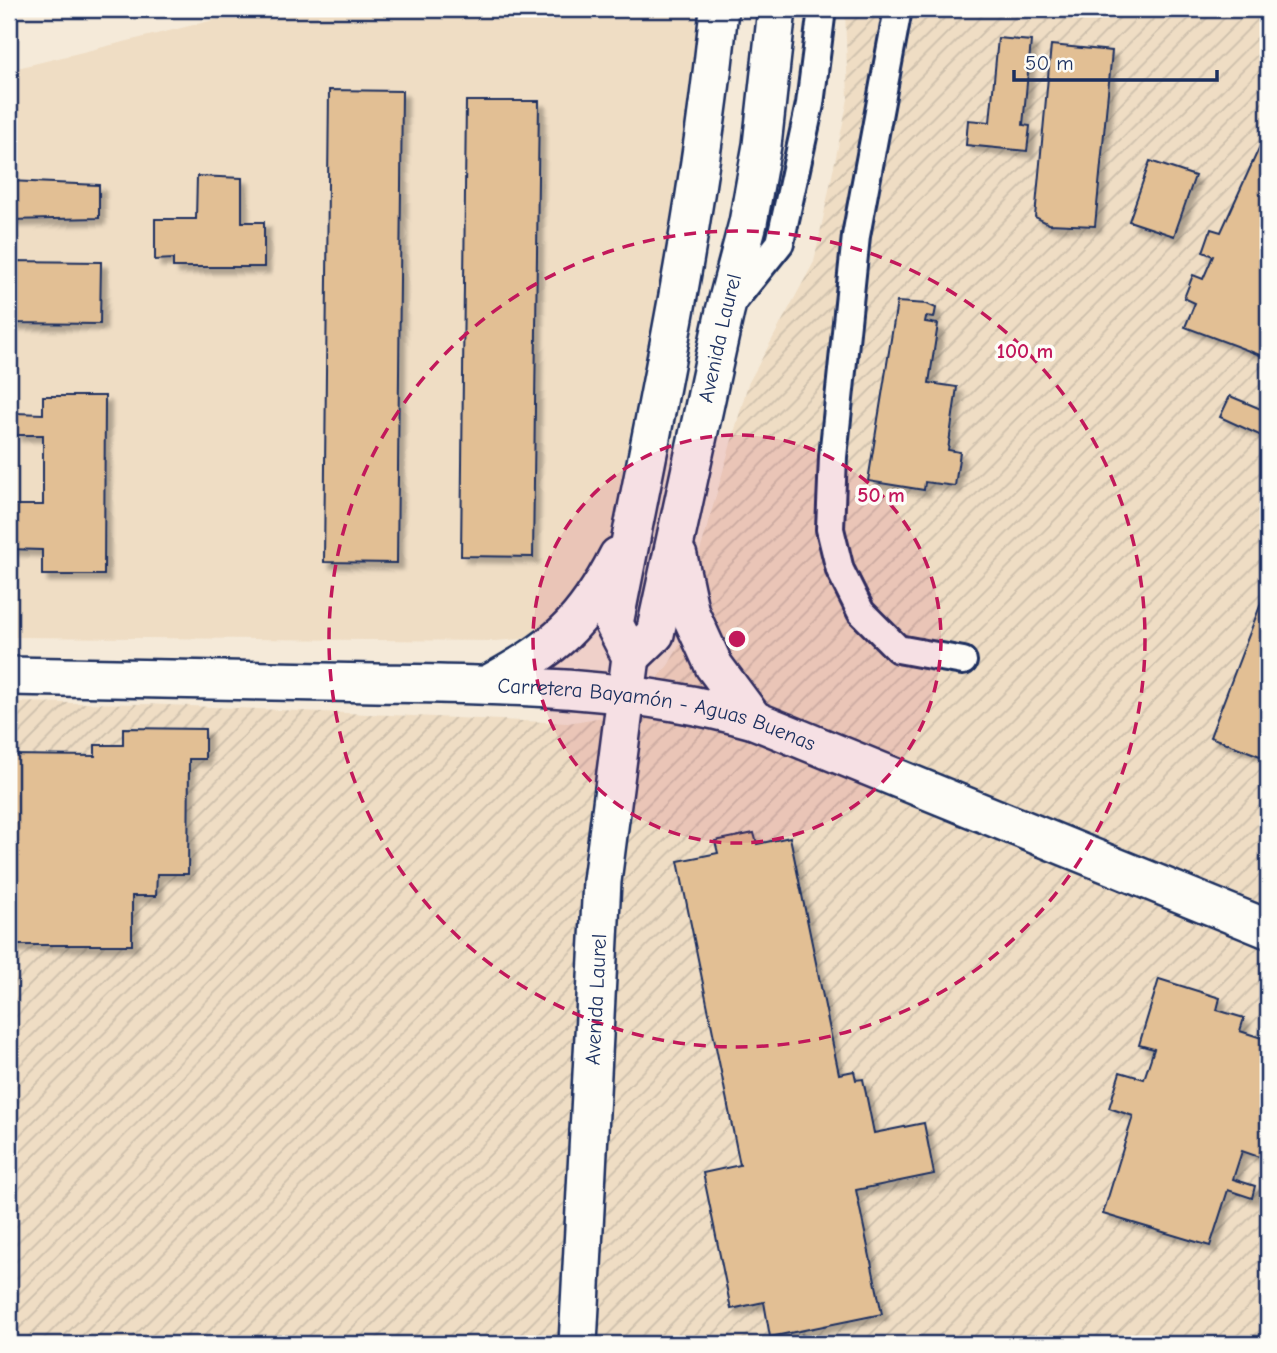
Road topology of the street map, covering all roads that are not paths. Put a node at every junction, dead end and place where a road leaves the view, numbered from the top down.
1 (719, 9) edge
2 (776, 9) edge
3 (822, 9) edge
4 (898, 9) edge
5 (725, 311) junction
6 (634, 524) junction
7 (675, 544) junction
8 (631, 657) junction
9 (963, 661) dead end
10 (9, 676) edge
11 (487, 685) junction
12 (628, 696) junction
13 (754, 720) junction
14 (1268, 929) edge
15 (578, 1344) edge

1 - 6 main road
2 - 5 main road, Avenida Laurel
3 - 5 street
4 - 9 street
5 - 7 main road, Avenida Laurel
6 - 8 main road
6 - 11 main road
7 - 8 main road, Avenida Laurel
7 - 13 main road
8 - 12 main road, Avenida Laurel
10 - 11 main road, Carretera Bayamón - Aguas Buenas
11 - 12 main road, Carretera Bayamón - Aguas Buenas
12 - 13 main road, Carretera Bayamón - Aguas Buenas
12 - 15 main road, Avenida Laurel
13 - 14 main road, Carretera Bayamón - Aguas Buenas

